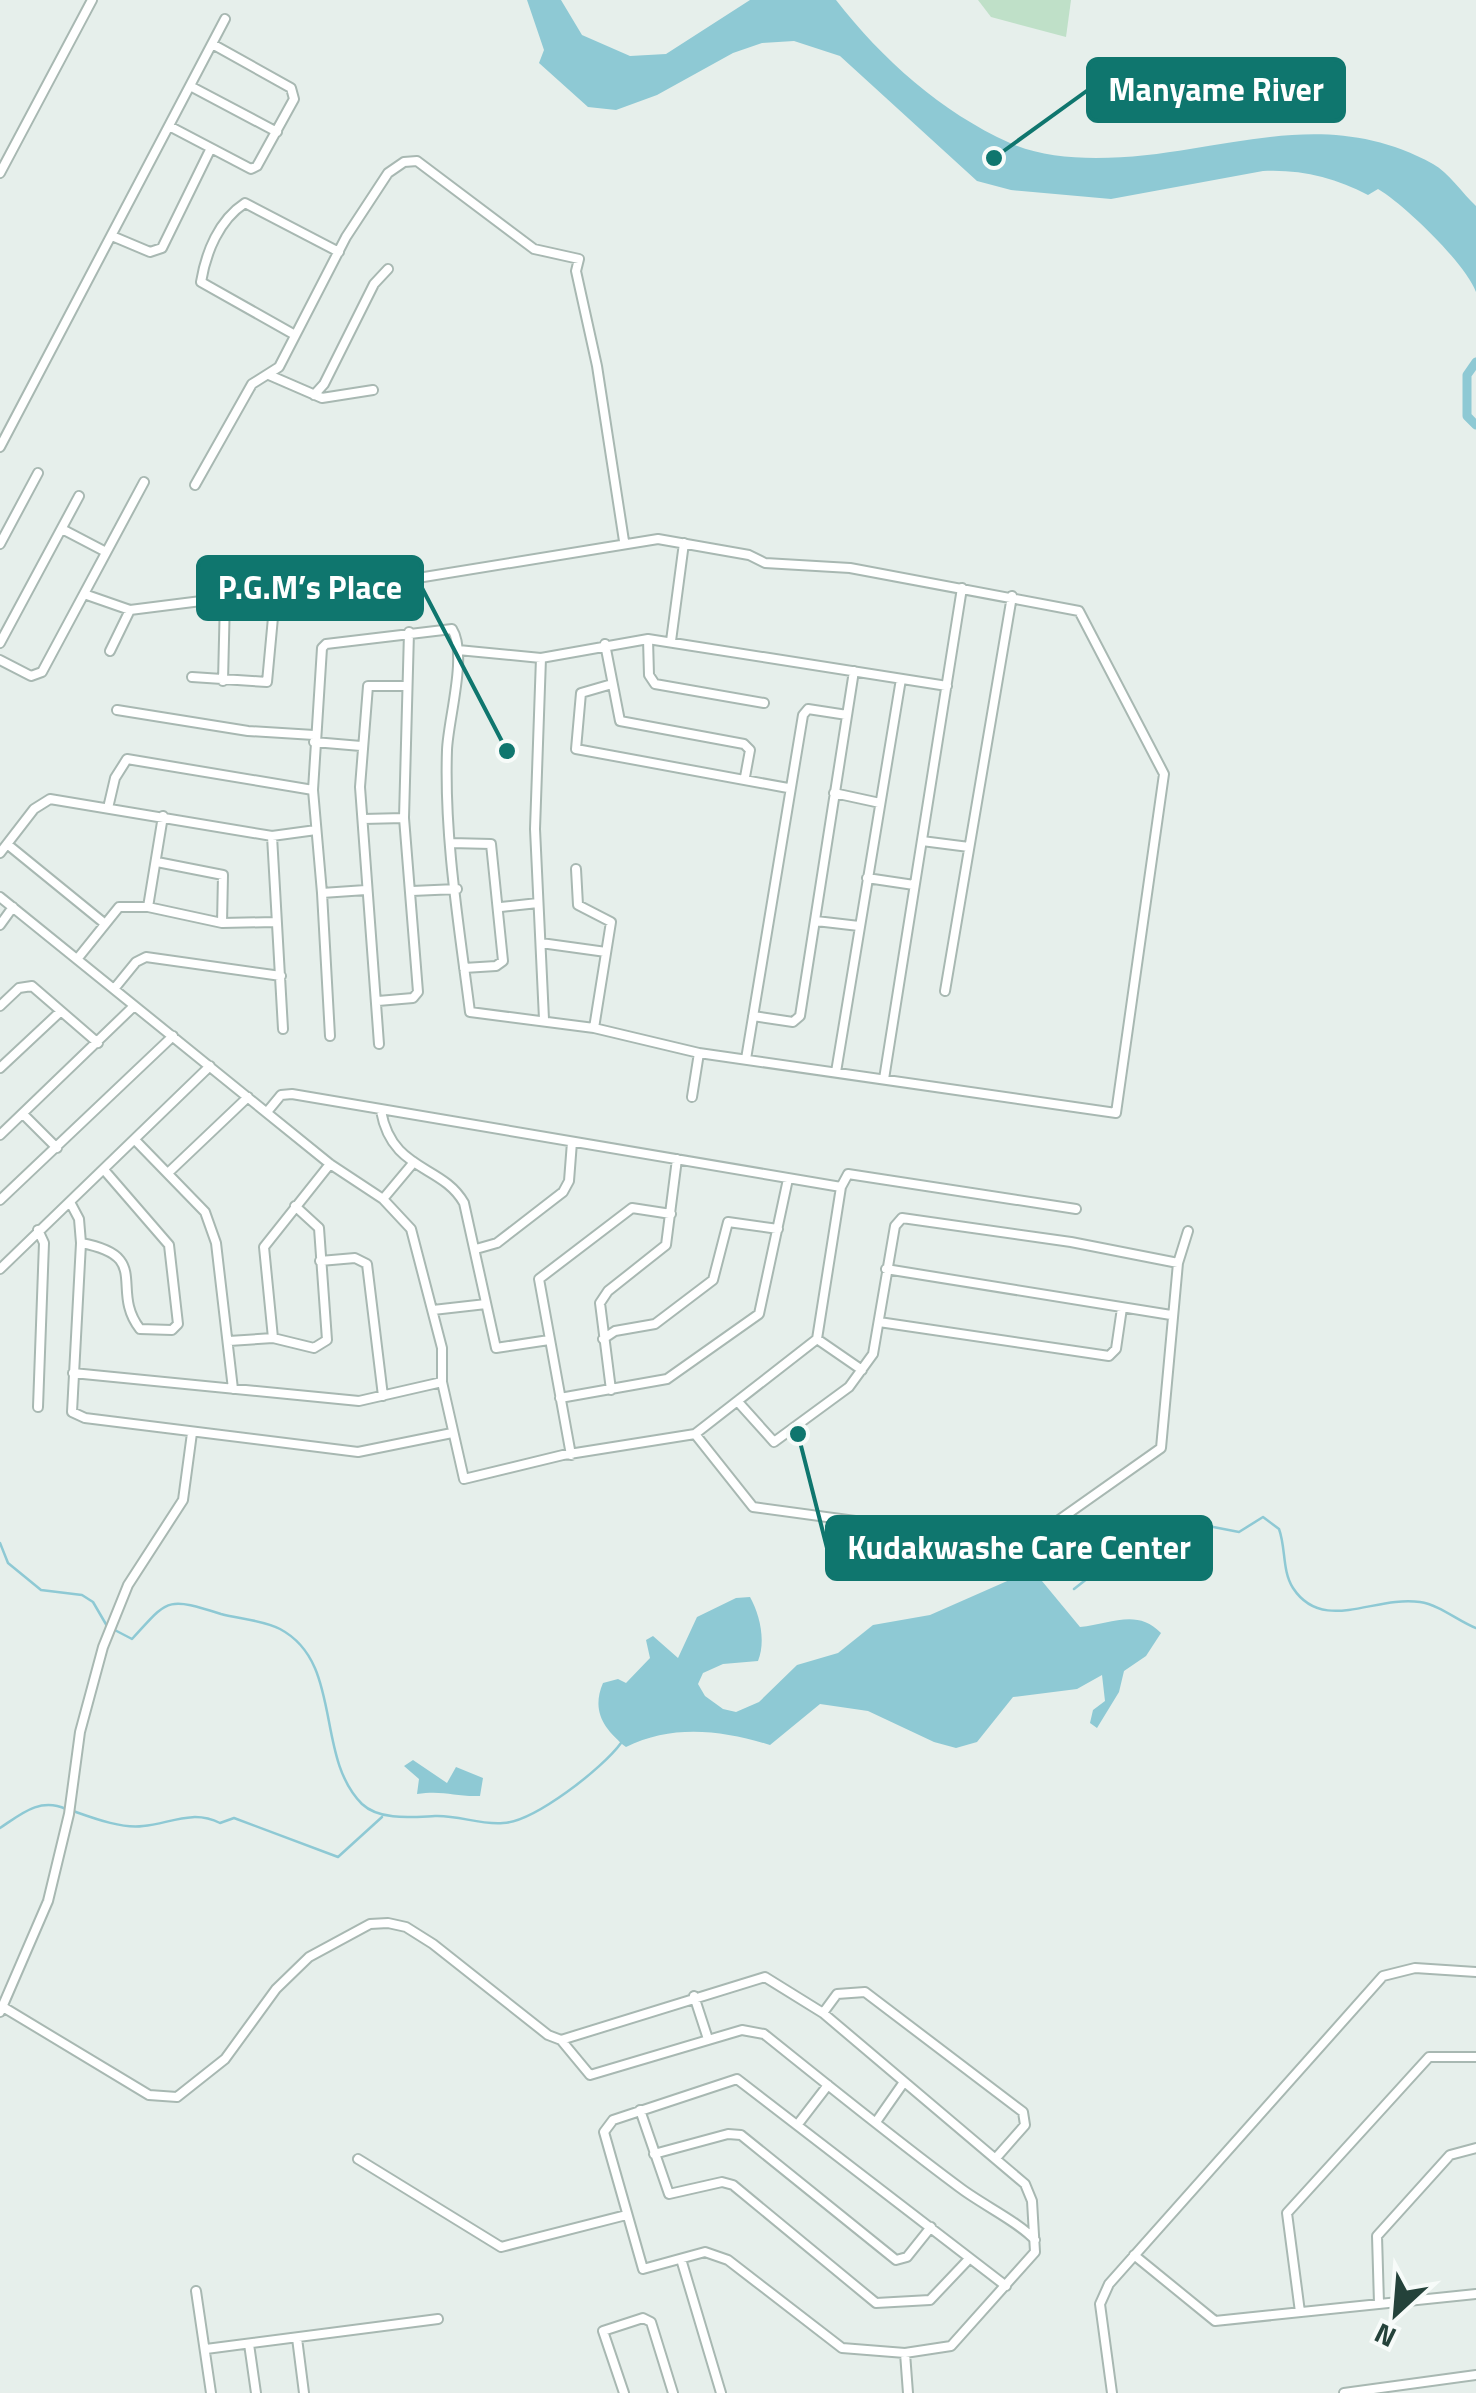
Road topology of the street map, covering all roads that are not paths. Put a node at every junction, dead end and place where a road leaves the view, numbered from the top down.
1 (92, 0) edge
2 (224, 20) dead end
3 (214, 45) junction
4 (192, 87) junction
5 (171, 127) junction
6 (277, 132) junction
7 (210, 150) junction
8 (0, 174) edge
9 (112, 236) junction
10 (340, 252) junction
11 (388, 270) dead end
12 (296, 335) junction
13 (268, 374) junction
14 (373, 390) dead end
15 (314, 395) junction
16 (0, 447) edge
17 (38, 473) dead end
18 (144, 482) dead end
19 (195, 485) dead end
20 (78, 496) dead end
21 (62, 529) junction
22 (624, 542) junction
23 (684, 543) junction
24 (0, 544) edge
25 (106, 552) junction
26 (962, 588) junction
27 (84, 594) junction
28 (275, 596) junction
29 (1012, 596) junction
30 (225, 598) junction
31 (130, 610) junction
32 (410, 632) junction
33 (648, 639) junction
34 (672, 641) junction
35 (0, 643) edge
36 (605, 644) junction
37 (458, 650) junction
38 (110, 651) dead end
39 (541, 658) junction
40 (0, 660) edge
41 (854, 671) junction
42 (192, 678) dead end
43 (900, 679) junction
44 (223, 681) junction
45 (612, 684) junction
46 (406, 686) junction
47 (948, 686) junction
48 (764, 703) dead end
49 (117, 710) dead end
50 (847, 715) junction
51 (314, 738) junction
52 (361, 746) junction
53 (745, 778) junction
54 (788, 788) junction
55 (313, 790) junction
56 (834, 793) junction
57 (880, 803) junction
58 (108, 808) junction
59 (163, 816) junction
60 (404, 818) junction
61 (362, 819) junction
62 (316, 830) junction
63 (272, 836) junction
64 (922, 841) junction
65 (451, 843) junction
66 (7, 844) junction
67 (970, 847) junction
68 (0, 853) edge
69 (157, 862) junction
70 (576, 869) dead end
71 (868, 878) junction
72 (914, 885) junction
73 (457, 889) junction
74 (366, 890) junction
75 (412, 892) junction
76 (322, 893) junction
77 (0, 897) edge
78 (538, 903) junction
79 (501, 907) junction
80 (13, 908) junction
81 (148, 908) junction
82 (816, 921) junction
83 (275, 922) junction
84 (104, 923) junction
85 (222, 923) junction
86 (0, 925) edge
87 (859, 926) junction
88 (541, 943) junction
89 (606, 952) junction
90 (78, 958) junction
91 (464, 968) junction
92 (280, 976) junction
93 (114, 988) junction
94 (944, 991) dead end
95 (378, 1001) junction
96 (0, 1006) edge
97 (134, 1006) junction
98 (60, 1011) junction
99 (752, 1016) junction
100 (544, 1019) junction
101 (594, 1028) junction
102 (283, 1029) dead end
103 (172, 1036) junction
104 (330, 1036) dead end
105 (98, 1042) junction
106 (378, 1044) dead end
107 (699, 1053) junction
108 (746, 1059) junction
109 (210, 1066) junction
110 (0, 1068) edge
111 (836, 1072) junction
112 (884, 1079) junction
113 (248, 1097) junction
114 (692, 1097) dead end
115 (381, 1111) junction
116 (267, 1112) junction
117 (23, 1114) junction
118 (0, 1135) edge
119 (136, 1141) junction
120 (572, 1142) junction
121 (57, 1148) junction
122 (677, 1159) junction
123 (414, 1162) junction
124 (330, 1164) junction
125 (105, 1171) junction
126 (168, 1173) junction
127 (788, 1179) junction
128 (840, 1187) junction
129 (383, 1199) junction
130 (0, 1200) edge
131 (70, 1202) junction
132 (295, 1206) junction
133 (1076, 1209) dead end
134 (671, 1214) junction
135 (38, 1230) junction
136 (778, 1230) junction
137 (1188, 1230) dead end
138 (81, 1243) junction
139 (476, 1249) junction
140 (320, 1262) junction
141 (1178, 1263) junction
142 (886, 1268) junction
143 (0, 1269) edge
144 (486, 1304) junction
145 (1122, 1308) junction
146 (433, 1310) junction
147 (1171, 1315) junction
148 (879, 1322) junction
149 (273, 1338) junction
150 (818, 1339) junction
151 (549, 1340) junction
152 (604, 1340) junction
153 (228, 1341) junction
154 (862, 1370) junction
155 (73, 1373) junction
156 (442, 1382) junction
157 (232, 1389) junction
158 (611, 1390) junction
159 (383, 1396) junction
160 (560, 1398) junction
161 (739, 1403) junction
162 (38, 1407) dead end
163 (192, 1433) junction
164 (452, 1433) junction
165 (695, 1434) junction
166 (571, 1454) junction
167 (1476, 1972) edge
168 (694, 1996) junction
169 (1, 2009) edge
170 (823, 2012) junction
171 (708, 2039) junction
172 (561, 2040) junction
173 (1476, 2057) edge
174 (904, 2082) junction
175 (828, 2085) junction
176 (640, 2110) junction
177 (876, 2122) junction
178 (798, 2124) junction
179 (1476, 2148) edge
180 (654, 2154) junction
181 (996, 2158) junction
182 (358, 2159) dead end
183 (626, 2215) junction
184 (930, 2228) junction
185 (1035, 2240) junction
186 (1134, 2255) junction
187 (681, 2259) junction
188 (968, 2260) junction
189 (1006, 2286) junction
190 (196, 2292) dead end
191 (1476, 2294) edge
192 (1379, 2304) junction
193 (1300, 2312) junction
194 (438, 2319) dead end
195 (297, 2338) junction
196 (249, 2344) junction
197 (206, 2349) junction
198 (905, 2353) junction
199 (1476, 2375) edge
200 (211, 2393) edge
201 (256, 2393) edge
202 (304, 2393) edge
203 (624, 2393) edge
204 (673, 2393) edge
205 (721, 2393) edge
206 (908, 2393) edge
207 (1112, 2393) edge
208 (1344, 2393) edge

1 - 8 street
2 - 3 street
3 - 4 street
3 - 6 street
4 - 5 street
4 - 6 street
5 - 7 street
5 - 9 street
6 - 7 street
7 - 9 street
9 - 16 street
10 - 12 street
10 - 12 street
10 - 22 street
11 - 15 street
12 - 13 street
13 - 15 street
13 - 19 street
14 - 15 street
17 - 24 street
18 - 25 street
20 - 21 street
21 - 25 street
21 - 35 street
22 - 23 street
22 - 28 street
23 - 26 street
23 - 34 street
25 - 27 street
26 - 29 street
26 - 47 street
27 - 31 street
27 - 40 street
28 - 30 street
28 - 44 street
29 - 67 street
29 - 112 street
30 - 31 street
30 - 44 street
31 - 38 street
32 - 37 street
32 - 46 street
32 - 51 street
33 - 34 street
33 - 36 street
33 - 48 street
34 - 41 street
36 - 39 street
36 - 45 street
37 - 39 street
37 - 65 street
39 - 78 street
41 - 43 street
41 - 50 street
42 - 44 street
43 - 47 street
43 - 57 street
45 - 53 street
45 - 53 street
46 - 52 street
46 - 60 street
47 - 64 street
49 - 51 street
50 - 54 street
50 - 56 street
51 - 52 street
51 - 55 street
52 - 61 street
53 - 54 street
54 - 99 street
55 - 58 street
55 - 62 street
56 - 57 street
56 - 82 street
57 - 71 street
58 - 59 street
58 - 66 street
59 - 63 street
59 - 69 street
60 - 61 street
60 - 75 street
61 - 74 street
62 - 63 street
62 - 76 street
63 - 83 street
64 - 67 street
64 - 72 street
65 - 73 street
65 - 79 street
66 - 68 street
66 - 84 street
67 - 94 street
69 - 81 street
69 - 85 street
70 - 89 street
71 - 72 street
71 - 87 street
72 - 112 street
73 - 75 street
73 - 91 street
74 - 76 street
74 - 95 street
75 - 95 street
76 - 104 street
77 - 80 street
78 - 79 street
78 - 88 street
79 - 91 street
80 - 86 street
80 - 90 street
81 - 84 street
81 - 85 street
82 - 87 street
82 - 99 street
83 - 85 street
83 - 92 street
84 - 90 street
87 - 111 street
88 - 89 street
88 - 100 street
89 - 101 street
90 - 93 street
91 - 100 street
92 - 93 street
92 - 102 street
93 - 97 street
95 - 106 street
96 - 98 street
97 - 103 street
97 - 105 street
98 - 105 street
98 - 110 street
99 - 108 street
100 - 101 street
101 - 107 street
103 - 109 street
103 - 121 street
105 - 117 street
107 - 108 street
107 - 114 street
108 - 111 street
109 - 113 street
109 - 119 street
111 - 112 street
113 - 116 street
113 - 126 street
115 - 116 street
115 - 120 street
115 - 123 street
116 - 124 street
117 - 118 street
117 - 121 street
119 - 125 street
119 - 126 street
120 - 122 street
120 - 139 street
121 - 130 street
122 - 127 street
122 - 134 street
123 - 129 street
123 - 139 street
124 - 129 street
124 - 132 street
125 - 131 street
125 - 138 street
126 - 153 street
127 - 128 street
127 - 136 street
128 - 133 street
128 - 150 street
129 - 146 street
131 - 135 street
131 - 138 street
132 - 140 street
132 - 149 street
134 - 151 street
134 - 152 street
135 - 143 street
135 - 162 street
136 - 152 street
136 - 158 street
137 - 141 street
138 - 155 street
139 - 144 street
140 - 149 street
140 - 159 street
141 - 142 street
141 - 147 street
142 - 145 street
142 - 148 street
144 - 146 street
144 - 151 street
145 - 147 street
145 - 148 street
146 - 156 street
147 - 165 street
148 - 154 street
149 - 153 street
150 - 154 street
150 - 161 street
151 - 160 street
152 - 158 street
153 - 157 street
154 - 161 street
155 - 157 street
155 - 163 street
156 - 159 street
156 - 164 street
157 - 159 street
158 - 160 street
160 - 166 street
161 - 165 street
163 - 164 street
163 - 169 street
164 - 166 street
165 - 166 street
167 - 186 street
168 - 170 street
168 - 171 street
168 - 172 street
169 - 172 street
170 - 174 street
170 - 181 street
171 - 172 street
171 - 175 street
173 - 193 street
174 - 177 street
174 - 181 street
175 - 177 street
175 - 178 street
176 - 178 street
176 - 180 street
176 - 183 street
177 - 185 street
178 - 184 street
179 - 192 street
180 - 184 street
180 - 188 street
181 - 185 street
182 - 183 street
183 - 187 street
184 - 188 street
185 - 189 street
186 - 193 street
186 - 207 street
187 - 198 street
187 - 205 street
188 - 189 street
189 - 198 street
190 - 197 street
191 - 192 street
192 - 193 street
194 - 195 street
195 - 196 street
195 - 202 street
196 - 197 street
196 - 201 street
197 - 200 street
198 - 206 street
199 - 208 street
203 - 204 street

